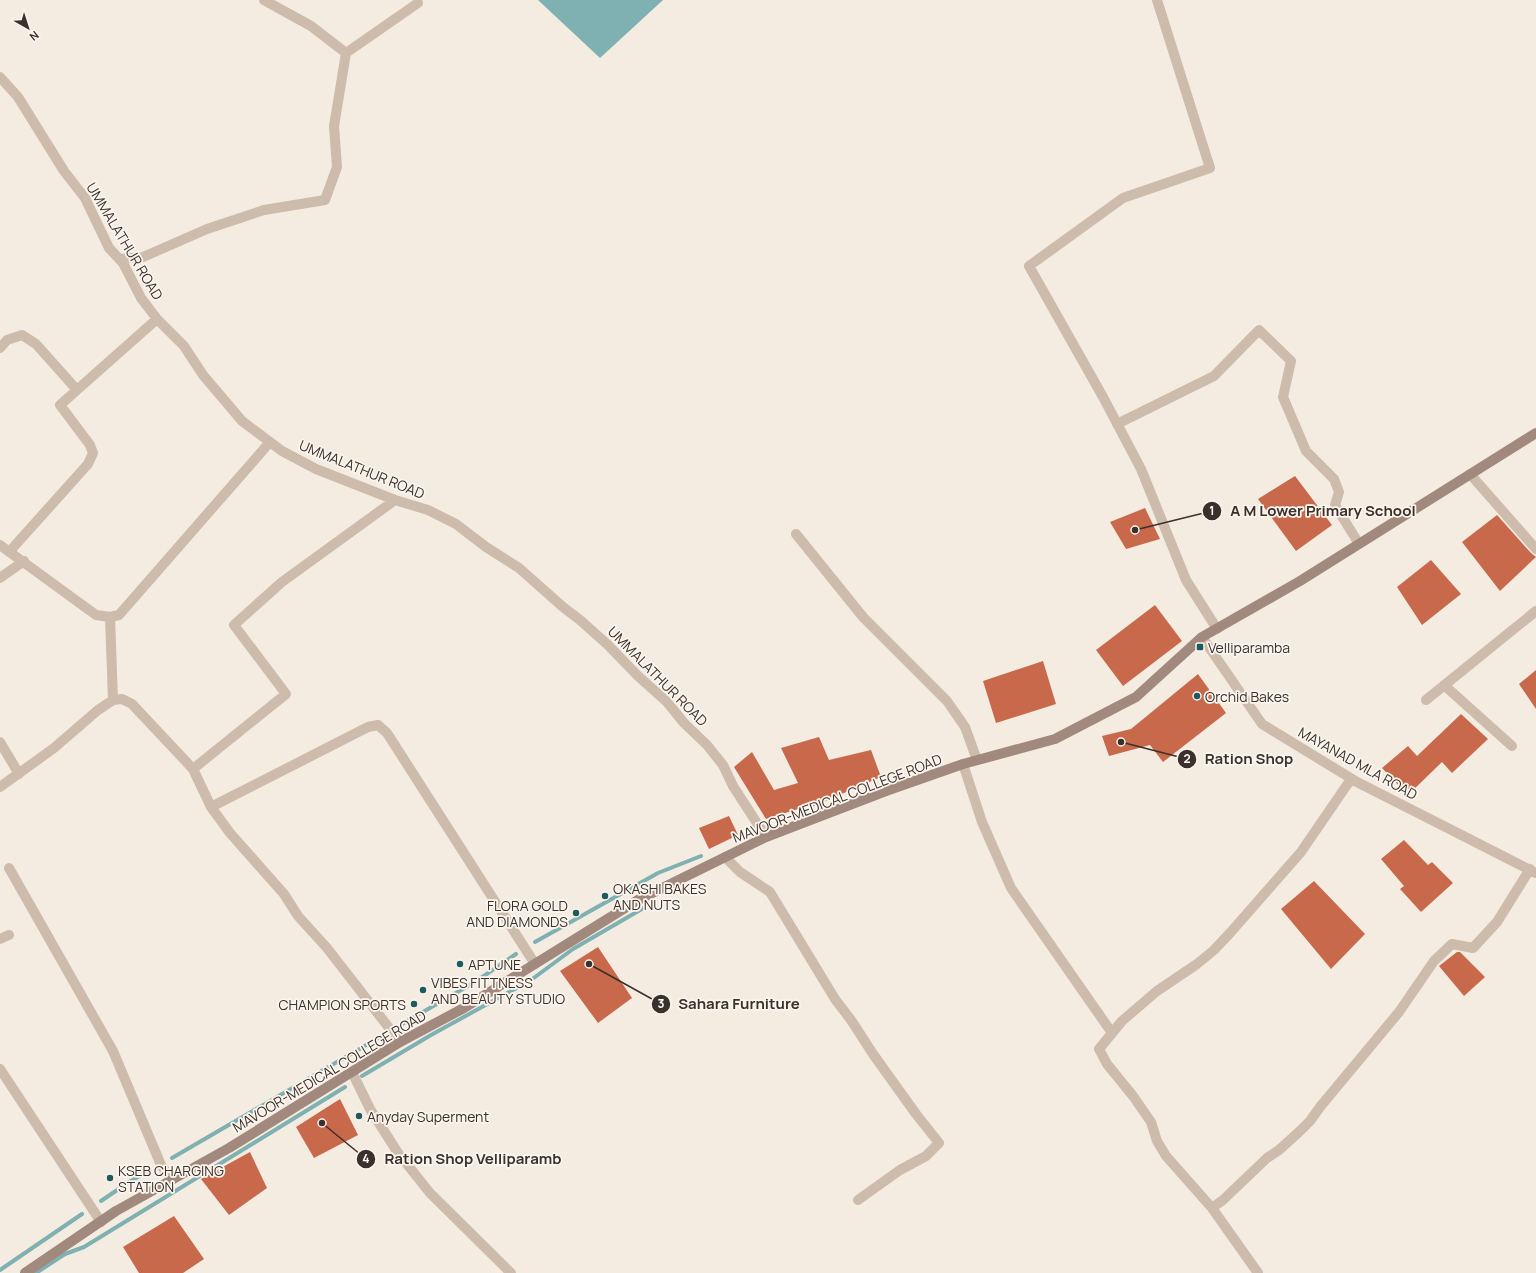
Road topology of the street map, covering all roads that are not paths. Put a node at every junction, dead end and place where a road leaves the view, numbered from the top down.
1 (264, 0) edge
2 (1157, 0) edge
3 (418, 3) dead end
4 (346, 53) junction
5 (0, 77) edge
6 (119, 259) junction
7 (157, 319) junction
8 (0, 348) edge
9 (77, 390) junction
10 (1117, 424) junction
11 (1536, 433) edge
12 (270, 442) junction
13 (1470, 474) junction
14 (395, 500) junction
15 (796, 534) dead end
16 (1359, 544) junction
17 (0, 545) edge
18 (1536, 549) edge
19 (10, 551) junction
20 (24, 561) junction
21 (0, 578) edge
22 (1536, 611) edge
23 (110, 617) junction
24 (1217, 629) junction
25 (1202, 637) junction
26 (1444, 685) junction
27 (113, 700) junction
28 (1426, 700) dead end
29 (0, 742) edge
30 (1512, 746) dead end
31 (977, 760) junction
32 (963, 764) junction
33 (193, 770) junction
34 (19, 774) junction
35 (1351, 779) junction
36 (0, 787) edge
37 (211, 807) junction
38 (766, 837) junction
39 (725, 857) junction
40 (9, 868) dead end
41 (1533, 871) edge
42 (535, 964) junction
43 (1112, 1033) junction
44 (400, 1042) junction
45 (0, 1069) edge
46 (352, 1072) junction
47 (172, 1180) junction
48 (858, 1200) dead end
49 (1212, 1208) junction
50 (101, 1222) junction
51 (25, 1273) edge
52 (511, 1273) edge
53 (1258, 1273) edge

1 - 4 street
2 - 10 street
3 - 4 street
4 - 6 street
5 - 6 street, UMMALATHUR ROAD
6 - 7 street, UMMALATHUR ROAD
7 - 9 street
7 - 12 street, UMMALATHUR ROAD
8 - 9 street
9 - 19 street
10 - 16 street
10 - 24 street
11 - 13 main road, MAVOOR-MEDICAL COLLEGE ROAD
12 - 14 street, UMMALATHUR ROAD
12 - 23 street
13 - 16 main road, MAVOOR-MEDICAL COLLEGE ROAD
13 - 18 street
14 - 33 street
14 - 38 street, UMMALATHUR ROAD
15 - 31 street
16 - 24 main road, MAVOOR-MEDICAL COLLEGE ROAD
17 - 19 street
19 - 20 street
20 - 21 street
20 - 23 street
22 - 26 street
23 - 27 street
24 - 25 main road, MAVOOR-MEDICAL COLLEGE ROAD
25 - 31 main road, MAVOOR-MEDICAL COLLEGE ROAD
25 - 35 street, MAYANAD MLA ROAD
26 - 28 street
26 - 30 street
27 - 33 street
27 - 34 street
29 - 34 street
31 - 32 main road, MAVOOR-MEDICAL COLLEGE ROAD
32 - 38 main road, MAVOOR-MEDICAL COLLEGE ROAD
32 - 43 street
33 - 37 street
34 - 36 street
35 - 41 street, MAYANAD MLA ROAD
35 - 43 street
37 - 42 street
37 - 44 street
38 - 39 main road, MAVOOR-MEDICAL COLLEGE ROAD
39 - 42 main road, MAVOOR-MEDICAL COLLEGE ROAD
39 - 48 street
40 - 47 street
41 - 49 street
42 - 44 main road, MAVOOR-MEDICAL COLLEGE ROAD
43 - 49 street
44 - 46 main road, MAVOOR-MEDICAL COLLEGE ROAD
45 - 50 street
46 - 47 main road, MAVOOR-MEDICAL COLLEGE ROAD
46 - 52 street
47 - 50 main road, MAVOOR-MEDICAL COLLEGE ROAD
49 - 53 street
50 - 51 main road, MAVOOR-MEDICAL COLLEGE ROAD

